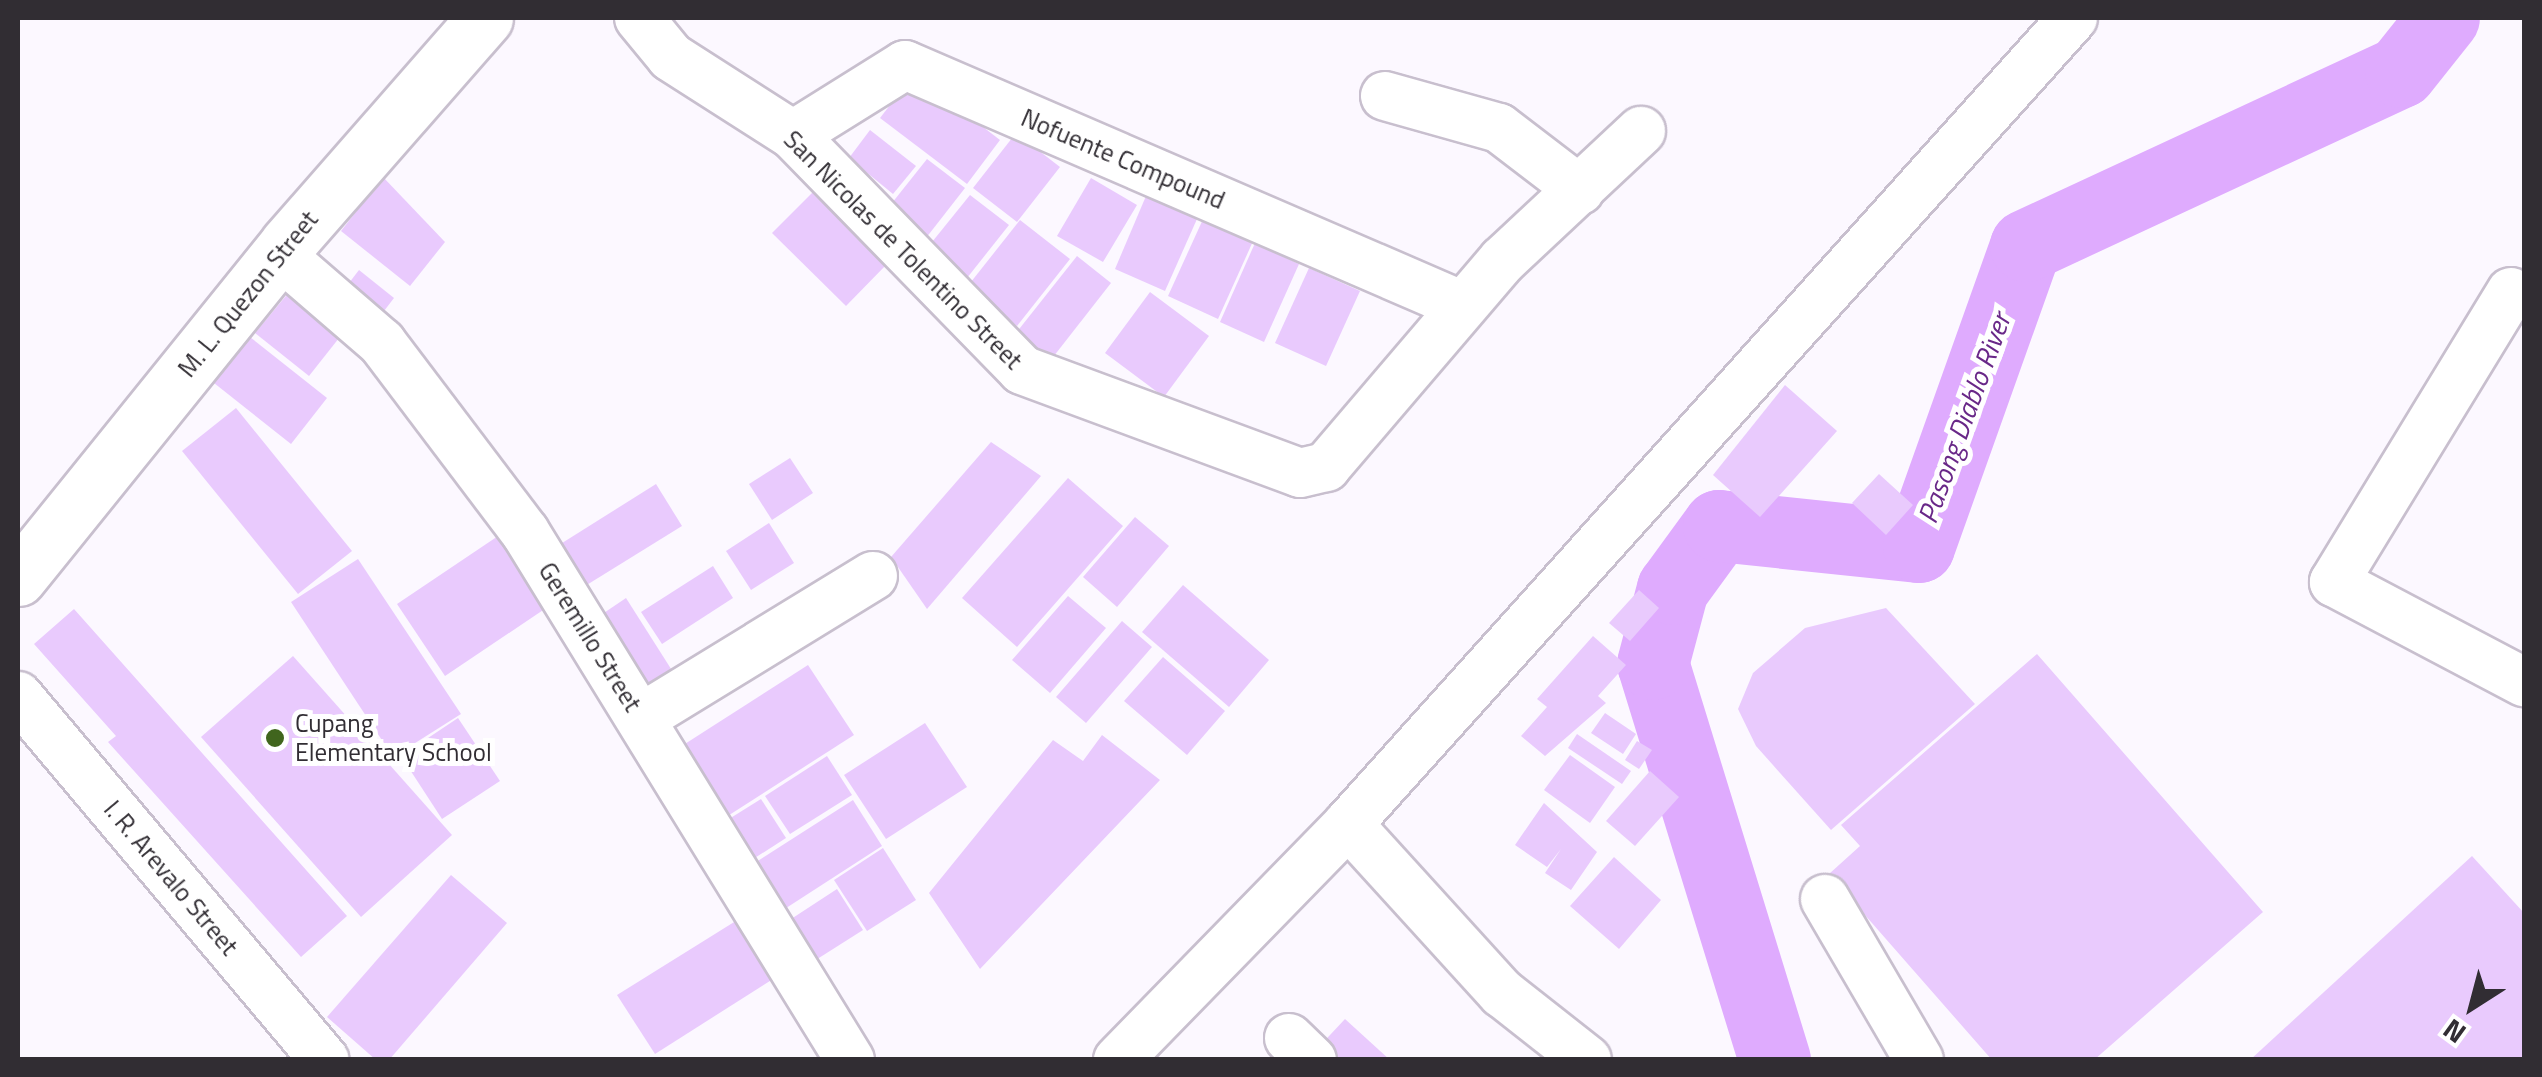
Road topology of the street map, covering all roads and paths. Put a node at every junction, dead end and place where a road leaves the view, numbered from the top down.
1 (486, 18) edge
2 (639, 18) edge
3 (2073, 18) edge
4 (1385, 96) dead end
5 (1641, 131) dead end
6 (793, 135) junction
7 (1580, 190) junction
8 (279, 254) junction
9 (2505, 289) edge
10 (1461, 305) junction
11 (873, 576) dead end
12 (18, 578) edge
13 (2524, 682) edge
14 (18, 696) edge
15 (641, 718) junction
16 (1348, 824) junction
17 (1825, 899) dead end
18 (325, 1060) edge
19 (850, 1060) edge
20 (1118, 1060) edge
21 (1587, 1060) edge
22 (1919, 1060) edge

1 - 8 main road, M. L. Quezon Street
2 - 6 street, San Nicolas de Tolentino Street
3 - 16 street
4 - 7 street
5 - 7 street, San Nicolas de Tolentino Street
6 - 10 street, Nofuente Compound
6 - 10 street, San Nicolas de Tolentino Street
7 - 10 street, San Nicolas de Tolentino Street
8 - 12 main road, M. L. Quezon Street
8 - 15 street, Geremillo Street
9 - 13 street
11 - 15 street
14 - 18 street, I. R. Arevalo Street
15 - 19 street, Geremillo Street
16 - 20 street
16 - 21 street
17 - 22 street

